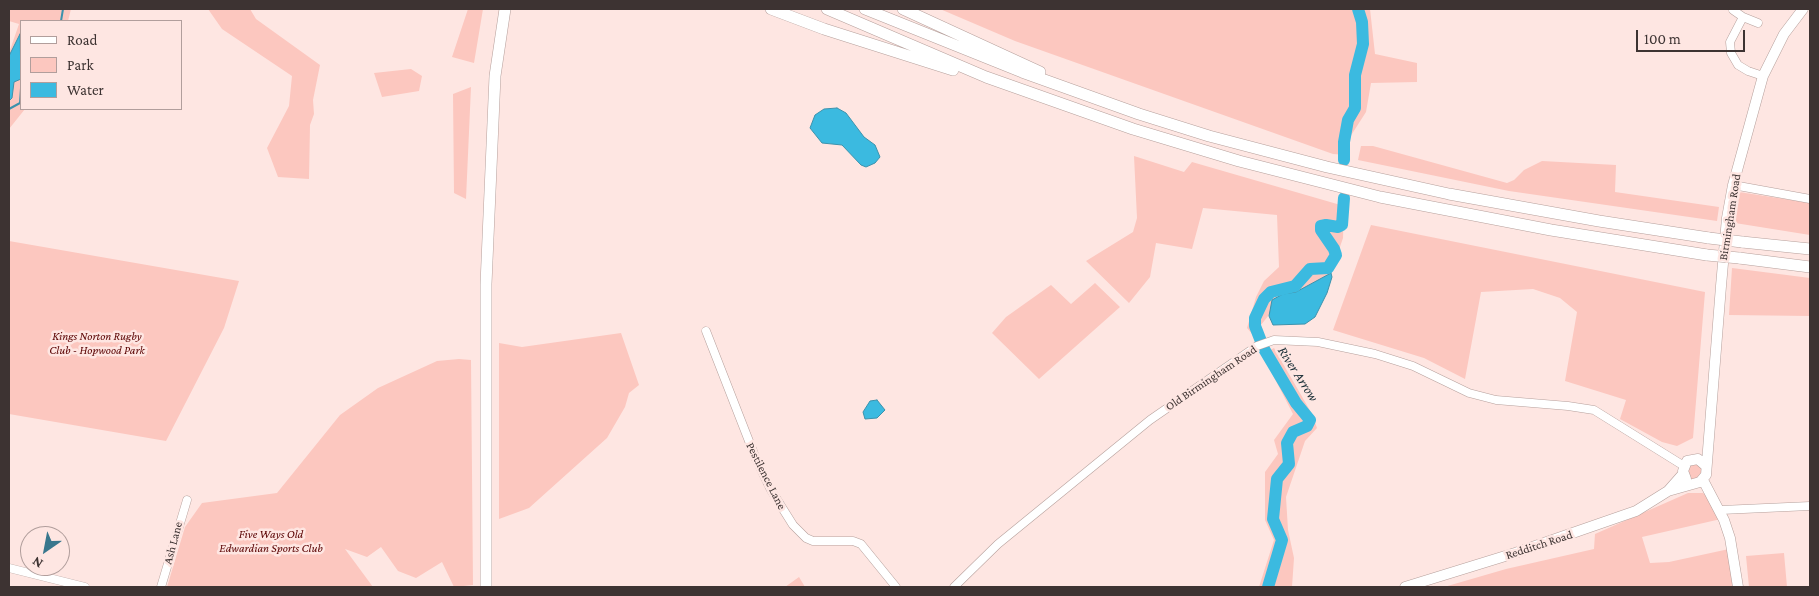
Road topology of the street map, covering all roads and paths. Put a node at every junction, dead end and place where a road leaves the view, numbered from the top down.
1 (506, 9) edge
2 (771, 9) edge
3 (827, 9) edge
4 (865, 9) edge
5 (903, 9) edge
6 (1803, 9) edge
7 (1733, 10) edge
8 (1743, 17) junction
9 (1758, 23) dead end
10 (1763, 76) junction
11 (986, 77) junction
12 (1079, 93) junction
13 (1733, 184) junction
14 (1810, 199) edge
15 (1810, 250) edge
16 (1810, 267) edge
17 (706, 331) dead end
18 (1709, 440) junction
19 (1695, 459) junction
20 (1706, 466) junction
21 (1683, 470) junction
22 (1699, 481) junction
23 (1668, 491) junction
24 (187, 500) dead end
25 (1810, 506) edge
26 (1720, 510) junction
27 (9, 568) edge
28 (85, 587) edge
29 (161, 587) edge
30 (486, 587) edge
31 (896, 587) edge
32 (954, 587) edge
33 (1405, 587) edge
34 (1738, 587) edge

1 - 30 highway
2 - 11 highway
3 - 11 highway
4 - 12 highway
5 - 12 highway
6 - 10 main road, Birmingham Road
7 - 8 street
8 - 9 street
8 - 10 street
10 - 13 main road, Birmingham Road
11 - 16 highway, bridge
12 - 15 highway, bridge
13 - 14 street
13 - 18 main road, Birmingham Road
17 - 31 street, Pestilence Lane
18 - 19 main road
18 - 20 main road, Birmingham Road
19 - 20 main road
19 - 21 main road
20 - 22 main road
21 - 22 main road
21 - 23 main road, Redditch Road
21 - 32 street, Old Birmingham Road
22 - 23 main road, Redditch Road
22 - 26 main road
23 - 33 main road, Redditch Road
24 - 29 street, Ash Lane
25 - 26 street
26 - 34 main road
27 - 28 street

